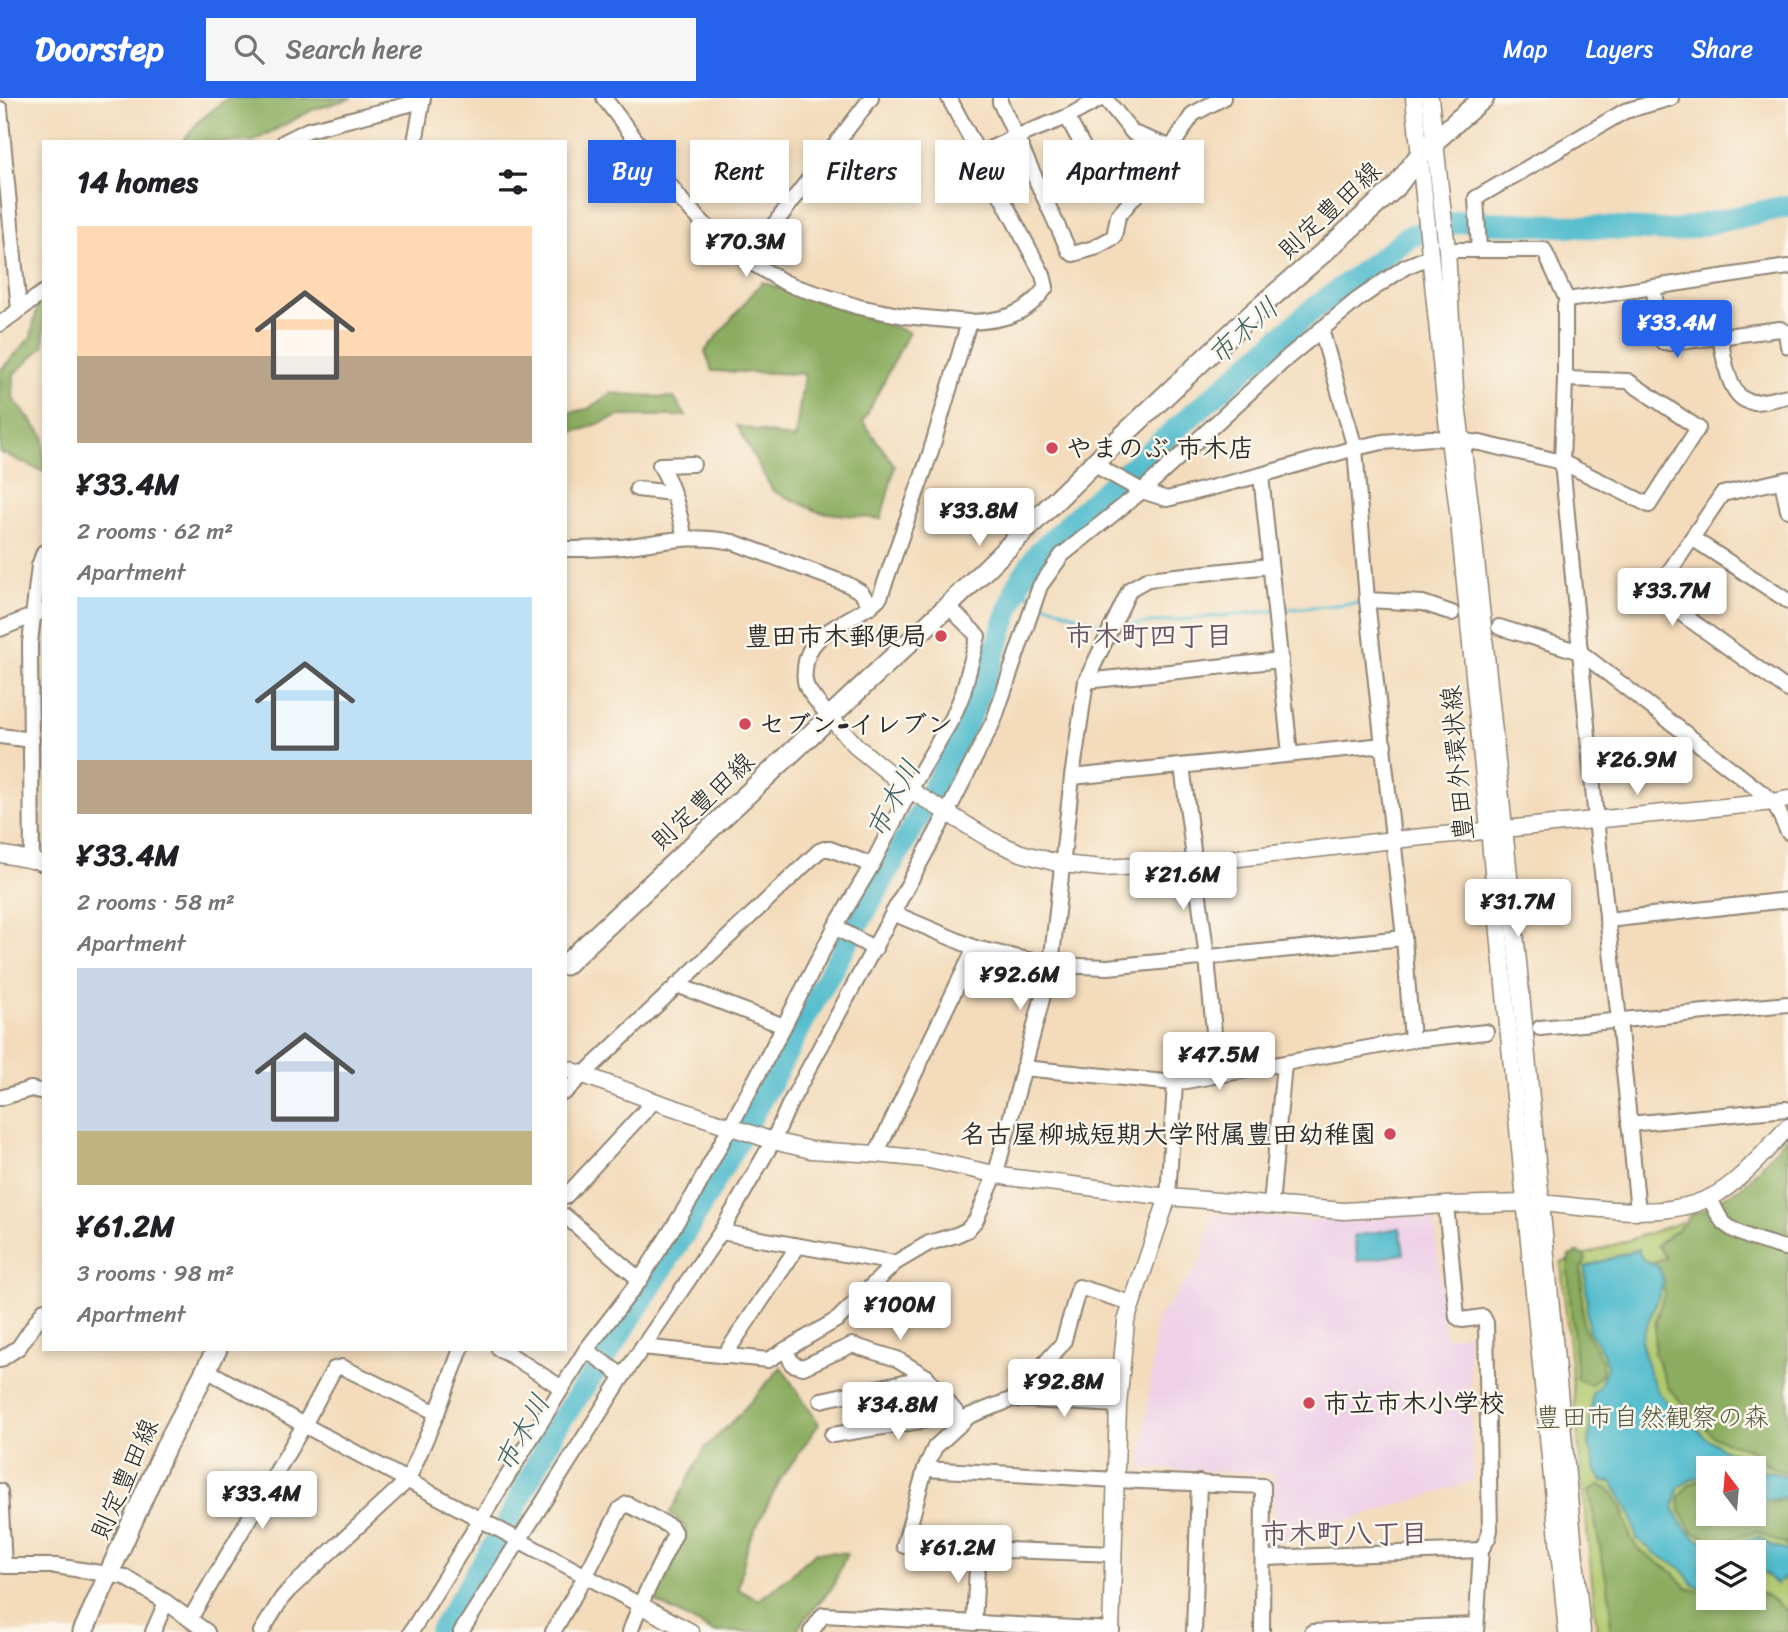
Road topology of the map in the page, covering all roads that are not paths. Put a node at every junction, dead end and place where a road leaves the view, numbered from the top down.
1 (604, 98) edge
2 (871, 98) edge
3 (949, 98) edge
4 (1000, 98) edge
5 (1103, 98) edge
6 (1223, 98) edge
7 (1414, 98) edge
8 (1430, 98) edge
9 (1484, 98) edge
10 (1671, 98) edge
11 (423, 99) edge
12 (0, 109) edge
13 (1067, 117) junction
14 (1015, 137) junction
15 (288, 140) edge
16 (415, 140) edge
17 (972, 140) edge
18 (1008, 140) edge
19 (1079, 140) edge
20 (1153, 140) edge
21 (1175, 140) edge
22 (1435, 140) junction
23 (1419, 156) junction
24 (1043, 196) edge
25 (1006, 203) edge
26 (1046, 203) edge
27 (1129, 203) edge
28 (1479, 243) junction
29 (1447, 245) junction
30 (1430, 252) junction
31 (747, 260) junction
32 (1788, 267) edge
33 (1653, 287) junction
34 (42, 293) edge
35 (1567, 300) junction
36 (19, 310) junction
37 (969, 322) junction
38 (0, 324) edge
39 (1321, 329) junction
40 (1720, 337) junction
41 (1788, 346) edge
42 (1565, 379) junction
43 (1788, 396) edge
44 (1456, 440) junction
45 (1354, 448) junction
46 (1562, 462) junction
47 (694, 464) dead end
48 (1100, 466) junction
49 (1261, 475) junction
50 (1785, 480) edge
51 (637, 489) dead end
52 (1142, 491) junction
53 (672, 493) junction
54 (1788, 510) edge
55 (685, 538) junction
56 (1692, 538) junction
57 (567, 549) edge
58 (42, 558) edge
59 (1270, 566) junction
60 (1367, 600) junction
61 (1788, 601) edge
62 (947, 606) junction
63 (871, 607) junction
64 (1452, 613) dead end
65 (38, 614) edge
66 (1499, 627) dead end
67 (0, 629) edge
68 (1580, 652) junction
69 (1281, 660) junction
70 (1086, 681) junction
71 (1788, 690) edge
72 (830, 717) junction
73 (0, 736) edge
74 (32, 740) junction
75 (1384, 745) junction
76 (1290, 754) junction
77 (1182, 766) junction
78 (1072, 777) junction
79 (909, 790) junction
80 (42, 800) edge
81 (1781, 801) edge
82 (32, 809) junction
83 (947, 813) junction
84 (1596, 820) junction
85 (1496, 831) junction
86 (1788, 832) edge
87 (1393, 840) junction
88 (0, 854) edge
89 (38, 862) edge
90 (1195, 863) junction
91 (872, 864) junction
92 (1061, 864) junction
93 (1788, 900) edge
94 (893, 913) junction
95 (1608, 920) junction
96 (835, 927) junction
97 (1404, 938) junction
98 (975, 948) junction
99 (875, 949) junction
100 (1207, 958) junction
101 (567, 963) edge
102 (1051, 965) junction
103 (677, 985) junction
104 (1788, 1004) edge
105 (1619, 1020) junction
106 (784, 1026) junction
107 (1540, 1028) dead end
108 (1486, 1032) dead end
109 (1412, 1040) junction
110 (1284, 1064) junction
111 (1023, 1068) junction
112 (567, 1069) edge
113 (1218, 1074) junction
114 (583, 1075) junction
115 (1175, 1083) junction
116 (567, 1090) edge
117 (42, 1092) edge
118 (0, 1098) edge
119 (654, 1101) junction
120 (1787, 1110) edge
121 (1629, 1124) junction
122 (733, 1127) junction
123 (1788, 1127) edge
124 (771, 1140) junction
125 (876, 1154) junction
126 (996, 1174) junction
127 (567, 1195) edge
128 (1168, 1198) junction
129 (1710, 1198) junction
130 (1532, 1203) junction
131 (1271, 1205) junction
132 (1446, 1205) junction
133 (1638, 1211) junction
134 (567, 1218) edge
135 (721, 1232) junction
136 (798, 1245) junction
137 (1788, 1249) edge
138 (895, 1263) junction
139 (640, 1280) junction
140 (1131, 1303) junction
141 (42, 1313) edge
142 (642, 1347) junction
143 (786, 1349) junction
144 (216, 1351) edge
145 (460, 1351) edge
146 (502, 1351) edge
147 (590, 1352) junction
148 (724, 1356) junction
149 (0, 1360) edge
150 (205, 1369) junction
151 (620, 1373) junction
152 (928, 1377) junction
153 (562, 1388) junction
154 (1013, 1399) junction
155 (821, 1401) dead end
156 (1118, 1405) junction
157 (438, 1413) junction
158 (960, 1418) junction
159 (304, 1425) junction
160 (832, 1436) dead end
161 (925, 1469) junction
162 (408, 1480) junction
163 (1116, 1480) junction
164 (1199, 1482) junction
165 (0, 1491) edge
166 (484, 1521) junction
167 (516, 1538) junction
168 (978, 1549) junction
169 (1481, 1550) junction
170 (1114, 1554) junction
171 (1264, 1558) junction
172 (110, 1574) junction
173 (586, 1575) junction
174 (166, 1602) junction
175 (640, 1605) junction
176 (190, 1619) junction
177 (974, 1623) junction
178 (1476, 1629) edge
179 (1403, 1630) edge
180 (1112, 1631) edge
181 (83, 1632) edge
182 (153, 1632) edge
183 (207, 1632) edge
184 (261, 1632) edge
185 (411, 1632) edge
186 (461, 1632) edge
187 (553, 1632) edge
188 (630, 1632) edge
189 (691, 1632) edge
190 (811, 1632) edge
191 (1194, 1632) edge
192 (1262, 1632) edge
193 (1312, 1632) edge
194 (1328, 1632) edge
195 (1567, 1632) edge
196 (1582, 1632) edge

1 - 31 street
2 - 31 street
3 - 17 street
4 - 14 street
5 - 13 street
5 - 20 street
6 - 21 street
7 - 23 street, 豊田外環状線
8 - 22 street, 豊田外環状線
9 - 22 main road, 則定豊田線
10 - 28 street
11 - 15 street
11 - 16 street
12 - 36 street
13 - 14 street
13 - 19 street
14 - 18 street
14 - 24 street
22 - 23 main road, 則定豊田線
22 - 29 street, 豊田外環状線
23 - 30 street, 豊田外環状線
23 - 48 main road, 則定豊田線
25 - 37 street
26 - 27 street
28 - 29 street
28 - 35 street
29 - 44 street, 豊田外環状線
30 - 39 street
30 - 44 street, 豊田外環状線
31 - 37 street
32 - 33 street
33 - 35 street
33 - 40 street
34 - 36 street
35 - 42 street
36 - 38 street
37 - 63 street
39 - 45 street
39 - 52 street
40 - 41 street
40 - 43 street
42 - 46 street
42 - 46 street
44 - 45 street
44 - 46 street
44 - 85 street, 豊田外環状線
45 - 49 street
45 - 60 street
46 - 68 street
47 - 53 street
48 - 52 street
48 - 62 main road, 則定豊田線
49 - 52 street
49 - 59 street
50 - 54 street
50 - 56 street
51 - 53 street
52 - 83 street
53 - 55 street
55 - 57 street
55 - 63 street
56 - 61 street
56 - 71 street
58 - 65 street
59 - 69 street
59 - 70 street
60 - 64 street
60 - 75 street
62 - 72 main road, 則定豊田線
62 - 79 street
63 - 72 street
65 - 67 street
65 - 74 street
66 - 68 street
68 - 81 street
68 - 84 street
69 - 70 street
69 - 76 street
70 - 78 street
72 - 79 street
72 - 101 main road, 則定豊田線
73 - 74 street
74 - 82 street
75 - 76 street
75 - 87 street
76 - 77 street
77 - 78 street
77 - 90 street
78 - 92 street
79 - 83 street
79 - 91 street
80 - 82 street
81 - 84 street
81 - 86 street
82 - 89 street
83 - 92 street
83 - 94 street
84 - 85 street
84 - 95 street
85 - 87 street
85 - 130 street, 豊田外環状線
87 - 90 street
87 - 97 street
88 - 89 street
90 - 92 street
90 - 100 street
91 - 96 street
91 - 103 street
92 - 102 street
93 - 95 street
94 - 98 street
94 - 99 street
95 - 105 street
96 - 99 street
96 - 106 street
97 - 100 street
97 - 109 street
98 - 102 street
98 - 125 street
99 - 124 street
100 - 102 street
100 - 113 street
102 - 111 street
103 - 106 street
103 - 114 street
104 - 105 street
105 - 107 street
105 - 121 street
106 - 122 street
108 - 109 street
109 - 110 street
110 - 113 street
110 - 131 street
111 - 115 street
111 - 126 street
112 - 114 street
113 - 115 street
114 - 116 street
114 - 119 street
115 - 128 street
117 - 118 street
119 - 122 street
119 - 127 street
120 - 121 street
121 - 133 street
122 - 124 street
122 - 139 street
123 - 129 street
124 - 125 street
124 - 135 street
125 - 126 street
126 - 128 street
126 - 138 street
128 - 131 street
128 - 140 street
129 - 133 street
129 - 137 street
130 - 132 street
130 - 133 street
130 - 195 street, 豊田外環状線
130 - 196 street, 豊田外環状線
131 - 132 street
132 - 169 street
134 - 139 street
135 - 136 street
135 - 142 street
136 - 138 street
136 - 148 street
138 - 143 street
139 - 147 street
140 - 154 street
140 - 156 street
141 - 149 street
142 - 148 street
142 - 151 street
143 - 148 street
143 - 152 street
144 - 150 main road, 則定豊田線
145 - 157 street
146 - 153 street
147 - 151 street
147 - 153 street
150 - 159 street
150 - 172 main road, 則定豊田線
151 - 167 street
152 - 155 street
152 - 158 street
153 - 166 street
154 - 156 street
154 - 158 street
156 - 163 street
157 - 159 street
157 - 162 street
158 - 160 street
158 - 161 street
159 - 162 street
159 - 176 street
161 - 163 street
161 - 168 street
162 - 166 street
162 - 184 street
163 - 164 street
163 - 170 street
164 - 171 street
164 - 191 street
165 - 172 street
166 - 167 street
166 - 185 street
167 - 173 street
167 - 186 street
168 - 170 street
168 - 177 street
169 - 171 street
169 - 178 street
170 - 180 street
171 - 192 street
172 - 174 street
172 - 181 main road, 則定豊田線
173 - 175 street
173 - 175 street
173 - 187 street
174 - 176 street
174 - 182 street
175 - 188 street
175 - 189 street
176 - 183 street
177 - 180 street
177 - 190 street
178 - 179 street
179 - 194 street
193 - 194 street

